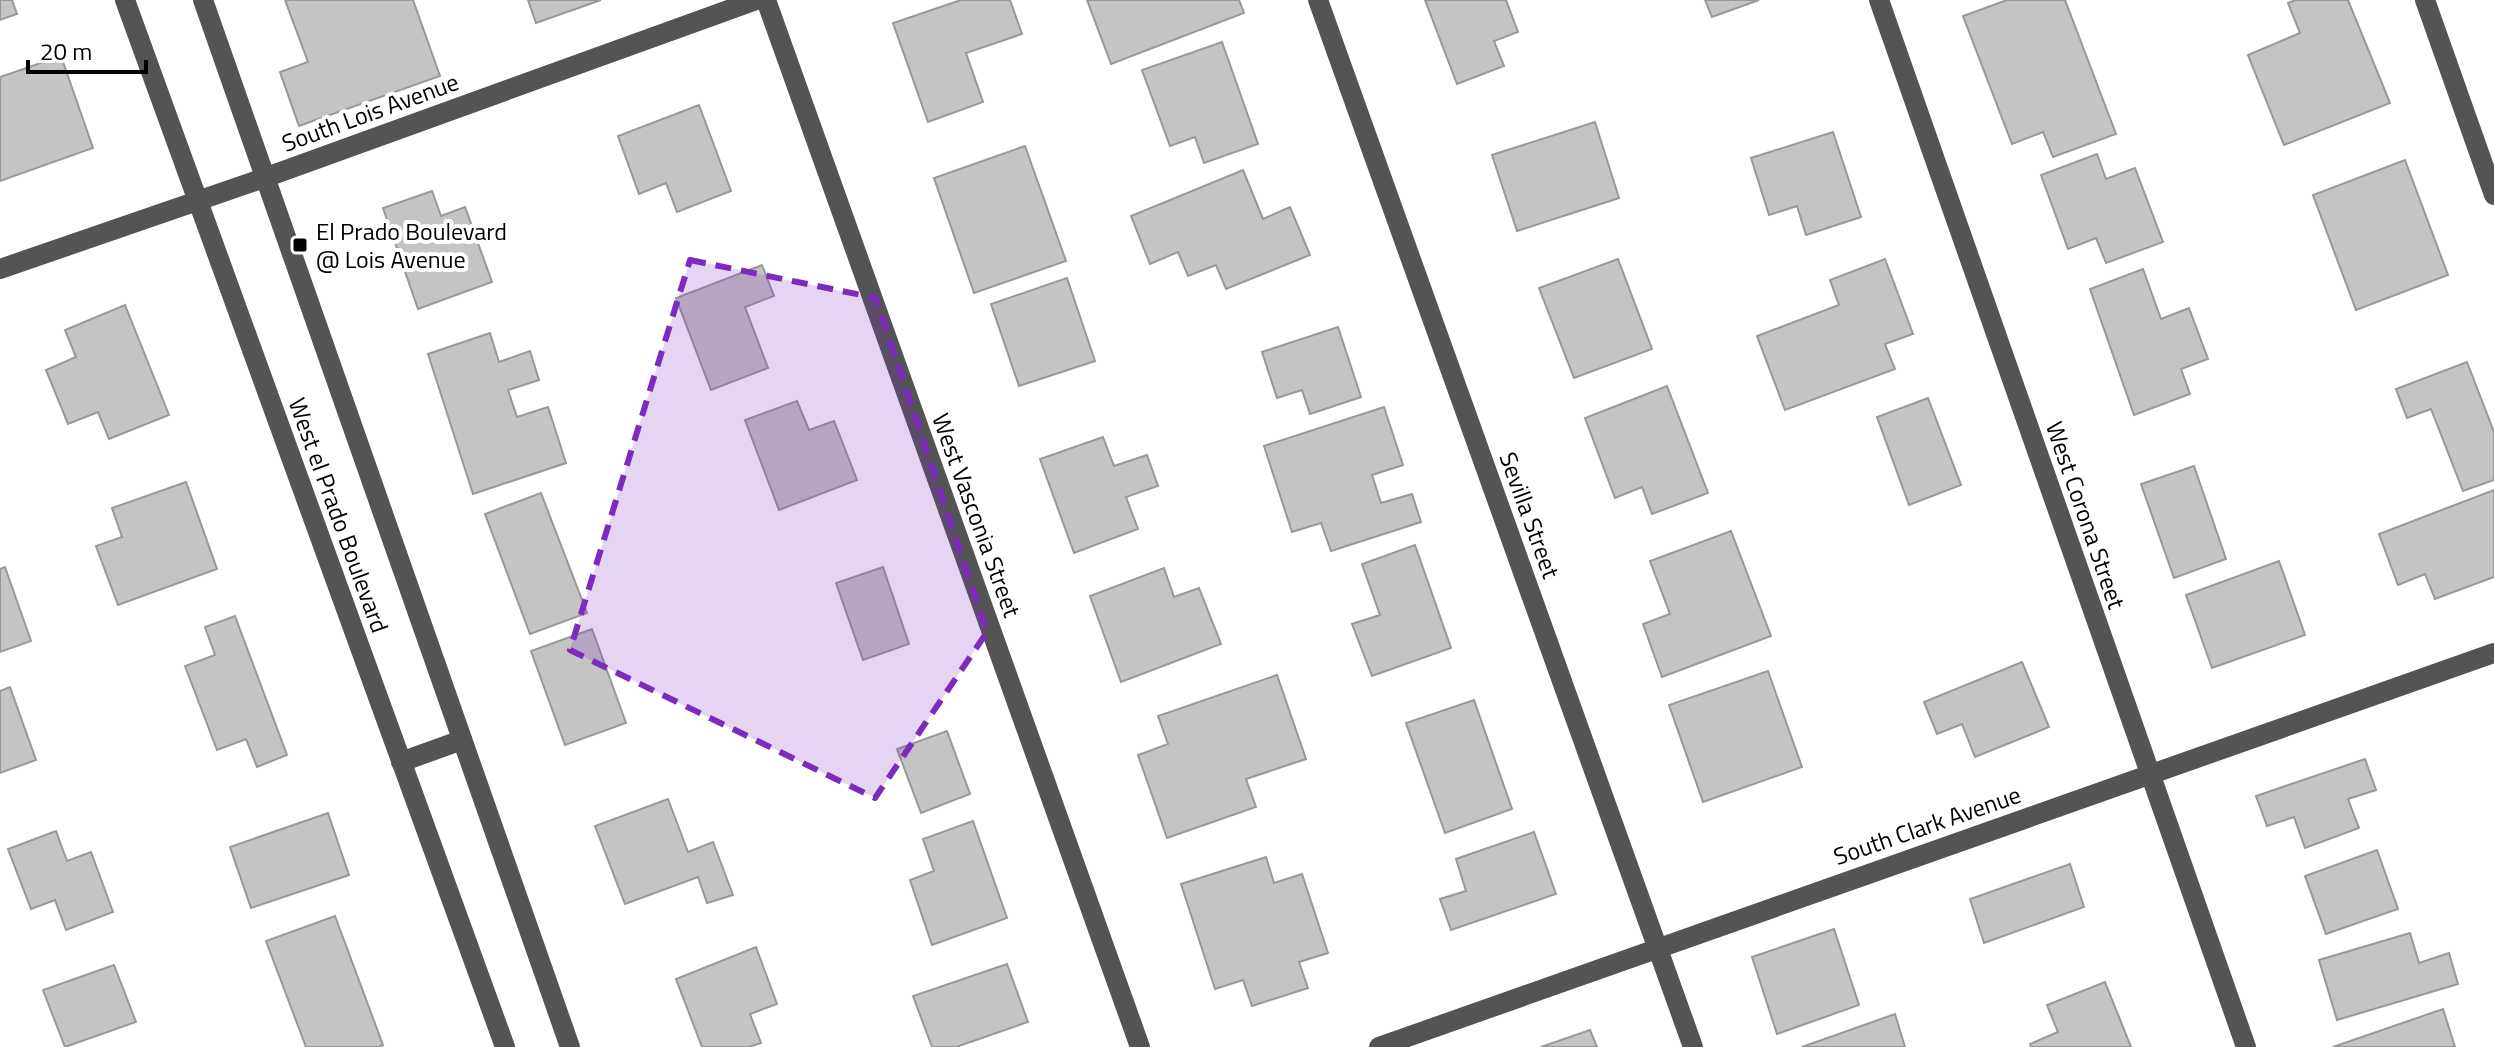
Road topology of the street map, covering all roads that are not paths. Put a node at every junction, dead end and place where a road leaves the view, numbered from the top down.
1 (125, 0) edge
2 (203, 0) edge
3 (756, 0) edge
4 (766, 0) edge
5 (1318, 0) edge
6 (1879, 0) edge
7 (2425, 0) edge
8 (264, 178) junction
9 (2494, 195) edge
10 (198, 201) junction
11 (0, 269) edge
12 (2494, 653) edge
13 (462, 740) junction
14 (401, 762) junction
15 (2149, 775) junction
16 (1658, 948) junction
17 (505, 1047) edge
18 (570, 1047) edge
19 (1140, 1047) edge
20 (1379, 1047) edge
21 (1693, 1047) edge
22 (2246, 1047) edge

1 - 10 street, West el Prado Boulevard
2 - 8 street, West el Prado Boulevard
3 - 8 street, South Lois Avenue
4 - 19 street, West Vasconia Street
5 - 16 street, Sevilla Street
6 - 15 street, West Corona Street
7 - 9 street
8 - 10 street, South Lois Avenue
8 - 13 street, West el Prado Boulevard
10 - 11 street, South Lois Avenue
10 - 14 street, West el Prado Boulevard
12 - 15 street, South Clark Avenue
13 - 14 street
13 - 18 street, West el Prado Boulevard
14 - 17 street, West el Prado Boulevard
15 - 16 street, South Clark Avenue
15 - 22 street, West Corona Street
16 - 20 street, South Clark Avenue
16 - 21 street, Sevilla Street

